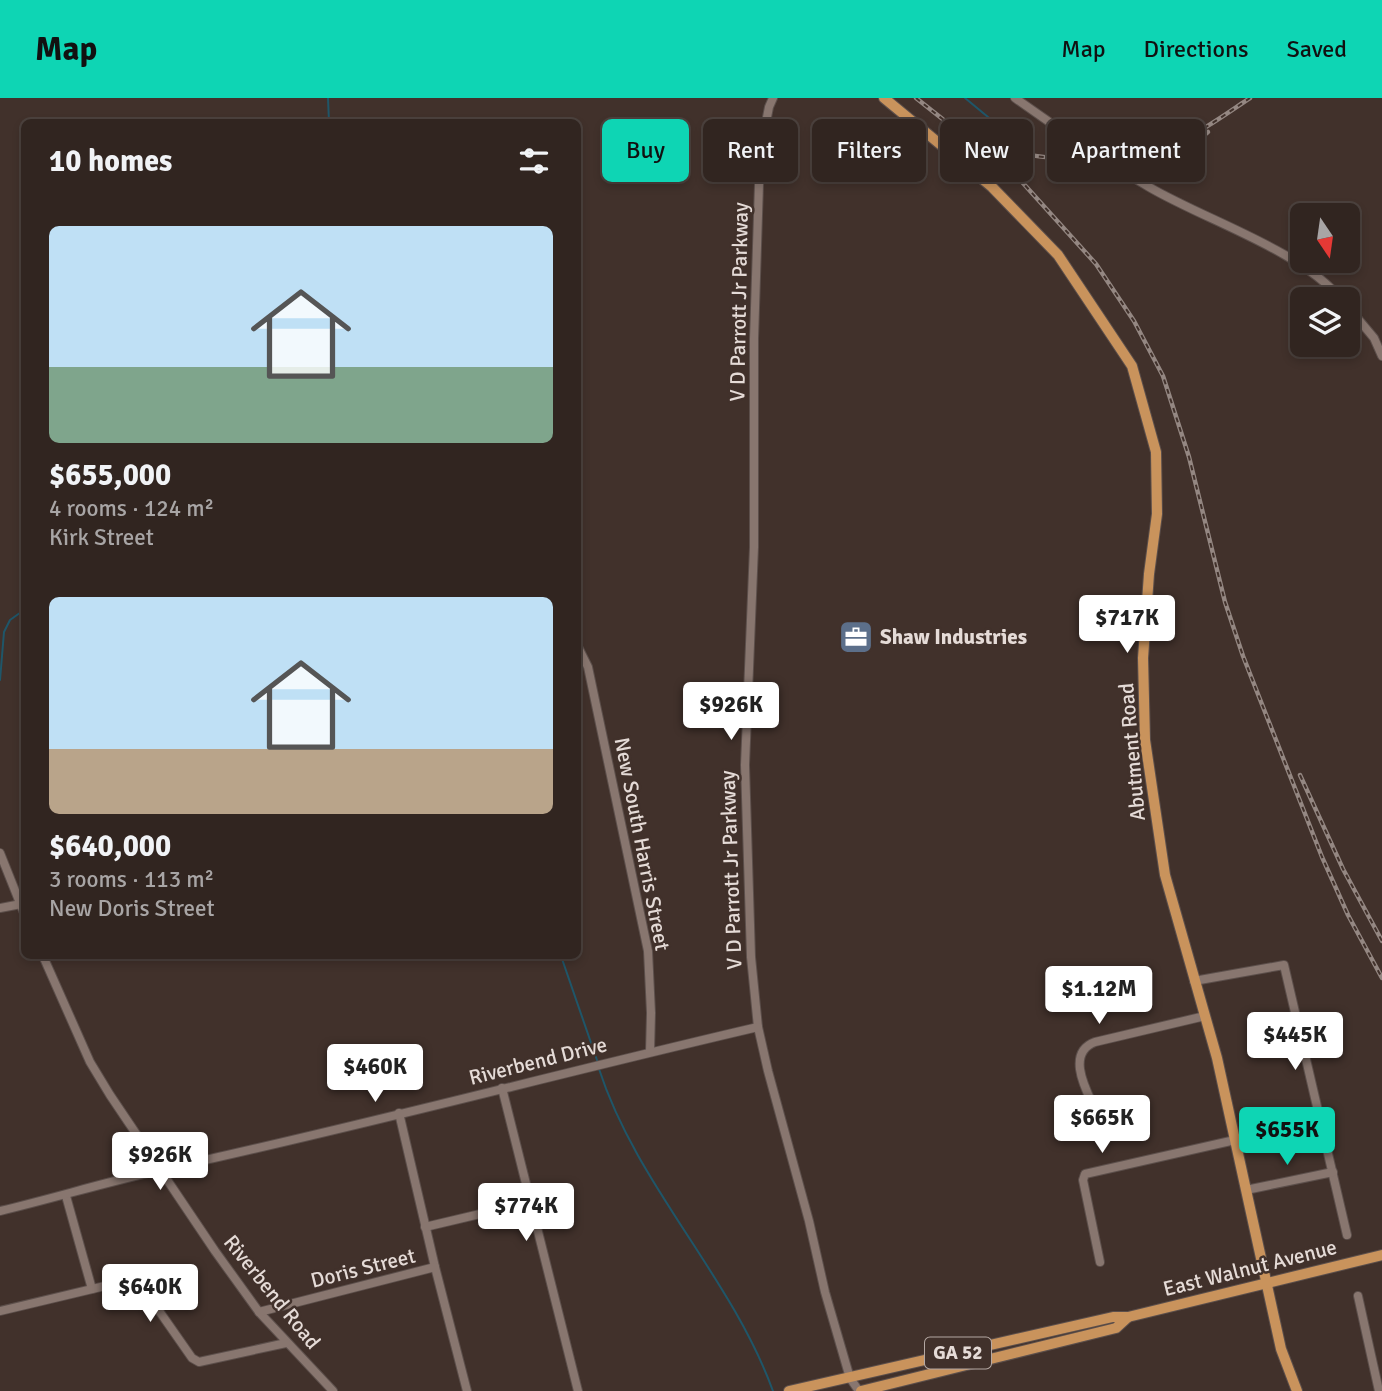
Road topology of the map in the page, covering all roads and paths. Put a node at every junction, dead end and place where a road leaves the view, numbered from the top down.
1 (773, 98) edge
2 (884, 98) edge
3 (1015, 98) edge
4 (1331, 287) edge
5 (1360, 321) edge
6 (1382, 356) edge
7 (581, 653) edge
8 (0, 853) edge
9 (21, 904) joint
10 (0, 908) edge
11 (44, 959) edge
12 (1194, 981) junction
13 (1205, 1016) junction
14 (758, 1027) junction
15 (650, 1052) junction
16 (502, 1088) junction
17 (1092, 1103) dead end
18 (399, 1113) junction
19 (1235, 1140) junction
20 (162, 1169) junction
21 (1333, 1172) junction
22 (1246, 1190) junction
23 (66, 1196) junction
24 (531, 1202) junction
25 (0, 1210) edge
26 (425, 1227) junction
27 (1347, 1235) dead end
28 (1382, 1255) edge
29 (1100, 1262) dead end
30 (435, 1267) junction
31 (1267, 1284) junction
32 (92, 1289) junction
33 (1358, 1296) dead end
34 (0, 1311) edge
35 (259, 1312) junction
36 (1128, 1317) junction
37 (286, 1343) junction
38 (850, 1378) junction
39 (333, 1391) edge
40 (467, 1391) edge
41 (578, 1391) edge
42 (789, 1391) edge
43 (860, 1391) edge
44 (1297, 1391) edge
45 (1379, 1391) edge

1 - 14 street, V D Parrott Jr Parkway
2 - 12 main road, Abutment Road
3 - 4 street
5 - 6 street
7 - 15 street, New South Harris Street
8 - 9 street
9 - 10 street
11 - 20 street, Riverbend Road
12 - 13 main road, Abutment Road
12 - 21 street
13 - 17 street
13 - 19 main road, Abutment Road
14 - 15 street, Riverbend Drive
14 - 38 street, V D Parrott Jr Parkway
15 - 16 street, Riverbend Drive
16 - 18 street, Riverbend Drive
16 - 24 street
18 - 20 street, Riverbend Drive
18 - 26 street
19 - 22 main road, Abutment Road
19 - 29 street
20 - 23 street, Riverbend Drive
20 - 35 street, Riverbend Road
21 - 22 street
21 - 27 street
22 - 31 main road, Abutment Road
23 - 25 street, Riverbend Drive
23 - 32 street
24 - 26 street
24 - 41 street
26 - 30 street
28 - 31 main road, East Walnut Avenue / GA 52
30 - 35 street, Doris Street
30 - 40 street
31 - 36 main road, East Walnut Avenue / GA 52
31 - 44 main road, Abutment Road
32 - 34 street
32 - 37 street
33 - 45 street
35 - 37 street, Riverbend Road
36 - 38 main road, East Walnut Avenue / GA 52
36 - 43 main road, East Walnut Avenue / GA 52
37 - 39 street, Riverbend Road
38 - 42 main road, East Walnut Avenue / GA 52
38 - 43 street, V D Parrott Jr Parkway

